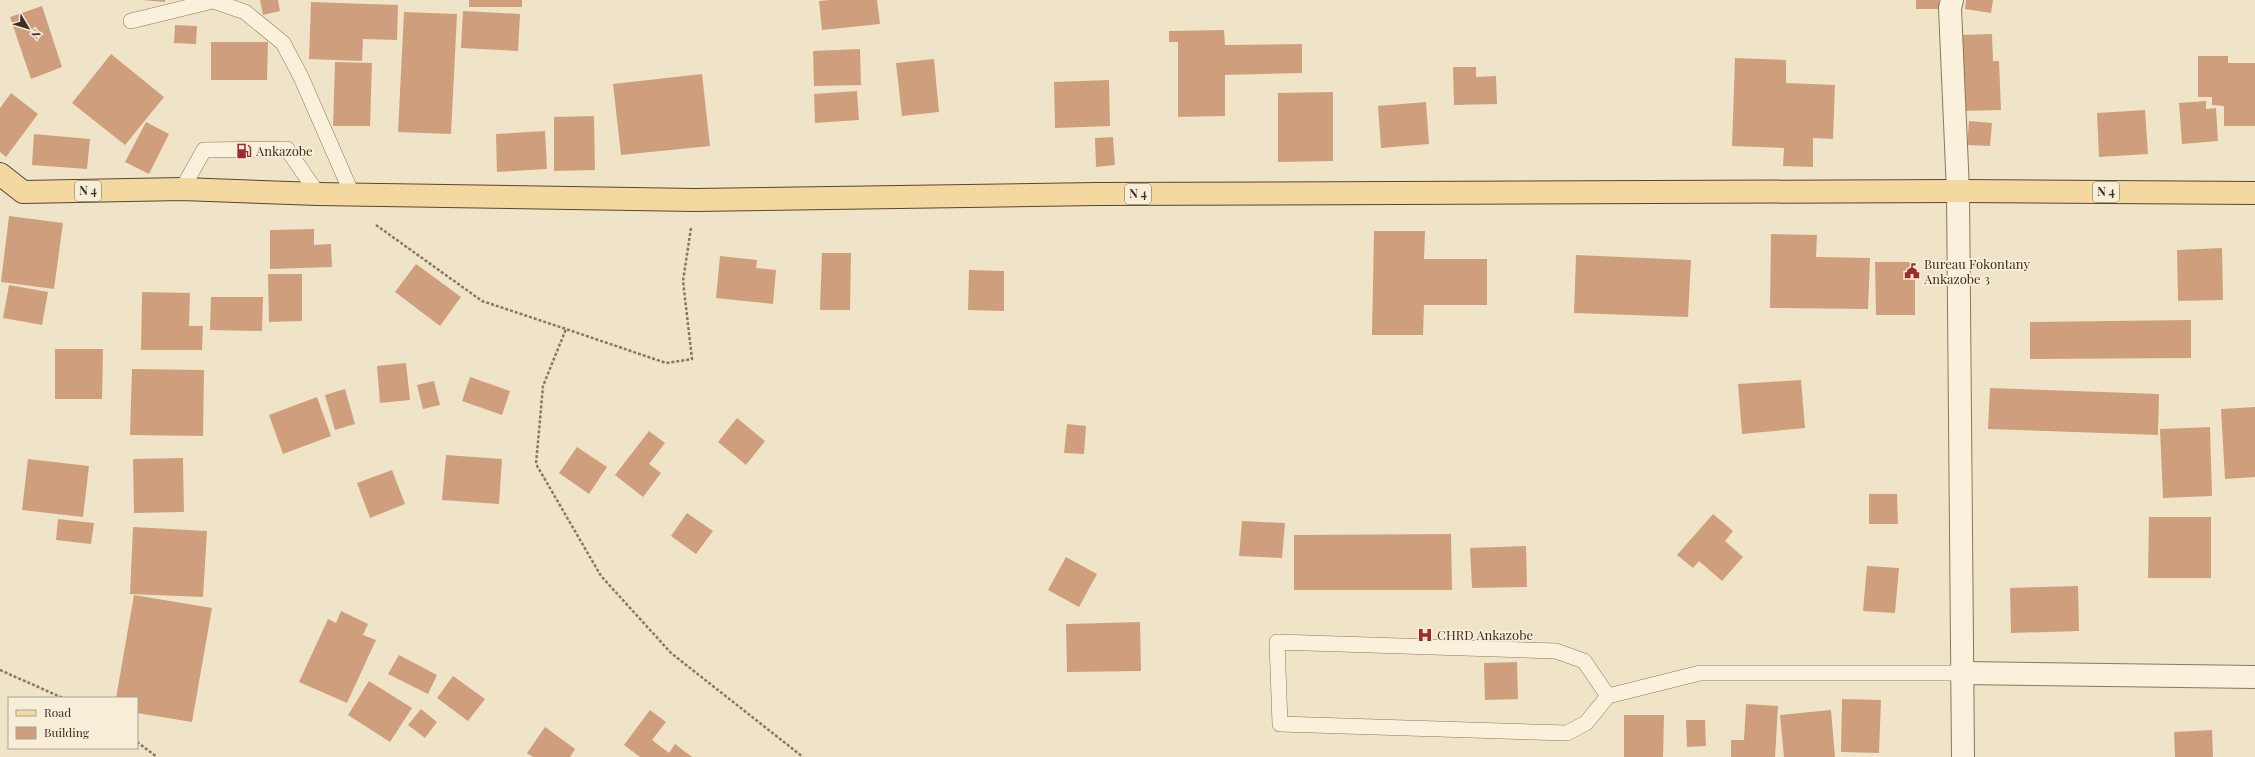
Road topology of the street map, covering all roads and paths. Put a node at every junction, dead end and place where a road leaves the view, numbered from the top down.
1 (1952, 0) edge
2 (131, 21) dead end
3 (0, 174) edge
4 (182, 189) junction
5 (1958, 191) junction
6 (2255, 193) edge
7 (318, 194) junction
8 (352, 194) junction
9 (695, 200) junction
10 (370, 222) dead end
11 (566, 329) junction
12 (0, 670) edge
13 (1962, 673) junction
14 (2255, 677) edge
15 (1608, 696) junction
16 (60, 697) edge
17 (138, 743) edge
18 (157, 757) edge
19 (803, 757) edge
20 (1964, 757) edge

1 - 5 street
2 - 8 lane
3 - 4 main road, N 4
4 - 7 main road, N 4
4 - 7 lane
5 - 6 main road, N 4
5 - 9 main road, N 4
5 - 13 street
7 - 8 main road, N 4
8 - 9 main road, N 4
9 - 11 path
10 - 11 path
11 - 19 path
12 - 16 path
13 - 14 street
13 - 15 lane
13 - 20 street
15 - 15 lane
17 - 18 path

